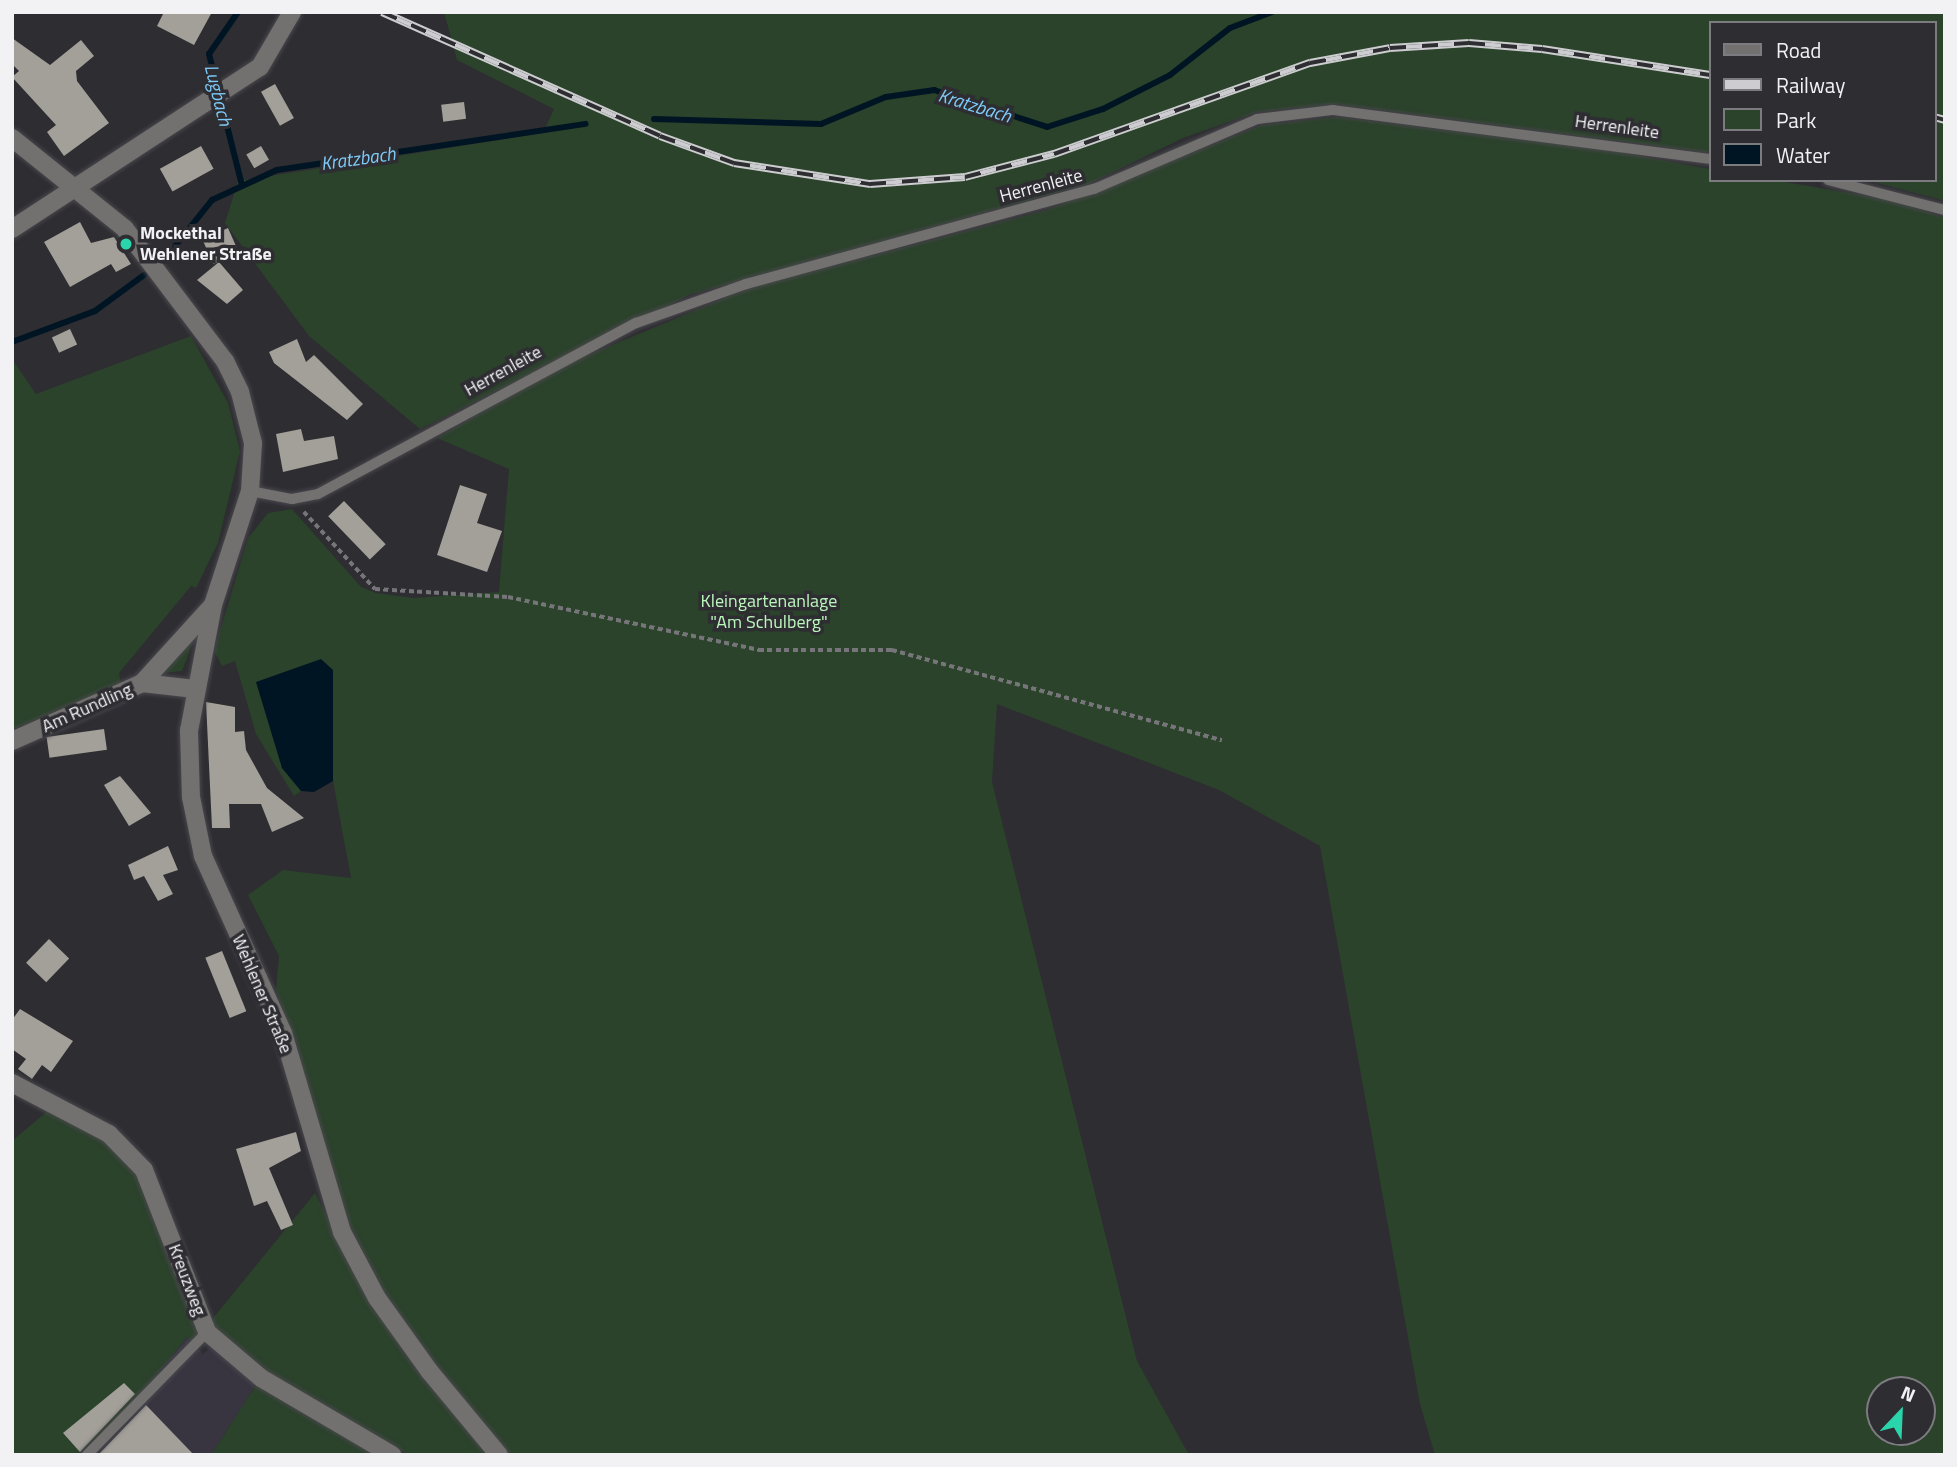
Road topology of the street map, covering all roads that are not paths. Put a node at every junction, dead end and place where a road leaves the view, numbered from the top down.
1 (292, 12) edge
2 (12, 138) edge
3 (1708, 159) edge
4 (1836, 182) edge
5 (74, 189) junction
6 (1945, 210) edge
7 (12, 229) edge
8 (250, 491) junction
9 (213, 605) junction
10 (142, 683) junction
11 (195, 689) junction
12 (12, 741) edge
13 (12, 1083) edge
14 (207, 1332) junction
15 (87, 1455) edge
16 (392, 1455) edge
17 (499, 1455) edge

1 - 5 street
2 - 5 street, Wehlener Straße
3 - 8 lane, Herrenleite
4 - 6 lane
5 - 7 street
5 - 8 street, Wehlener Straße
8 - 9 street, Wehlener Straße
9 - 10 street, Am Rundling
9 - 11 street, Wehlener Straße
10 - 11 street
10 - 12 street, Am Rundling
11 - 17 street, Wehlener Straße
13 - 14 street, Kreuzweg
14 - 15 lane
14 - 16 street, Kreuzweg

